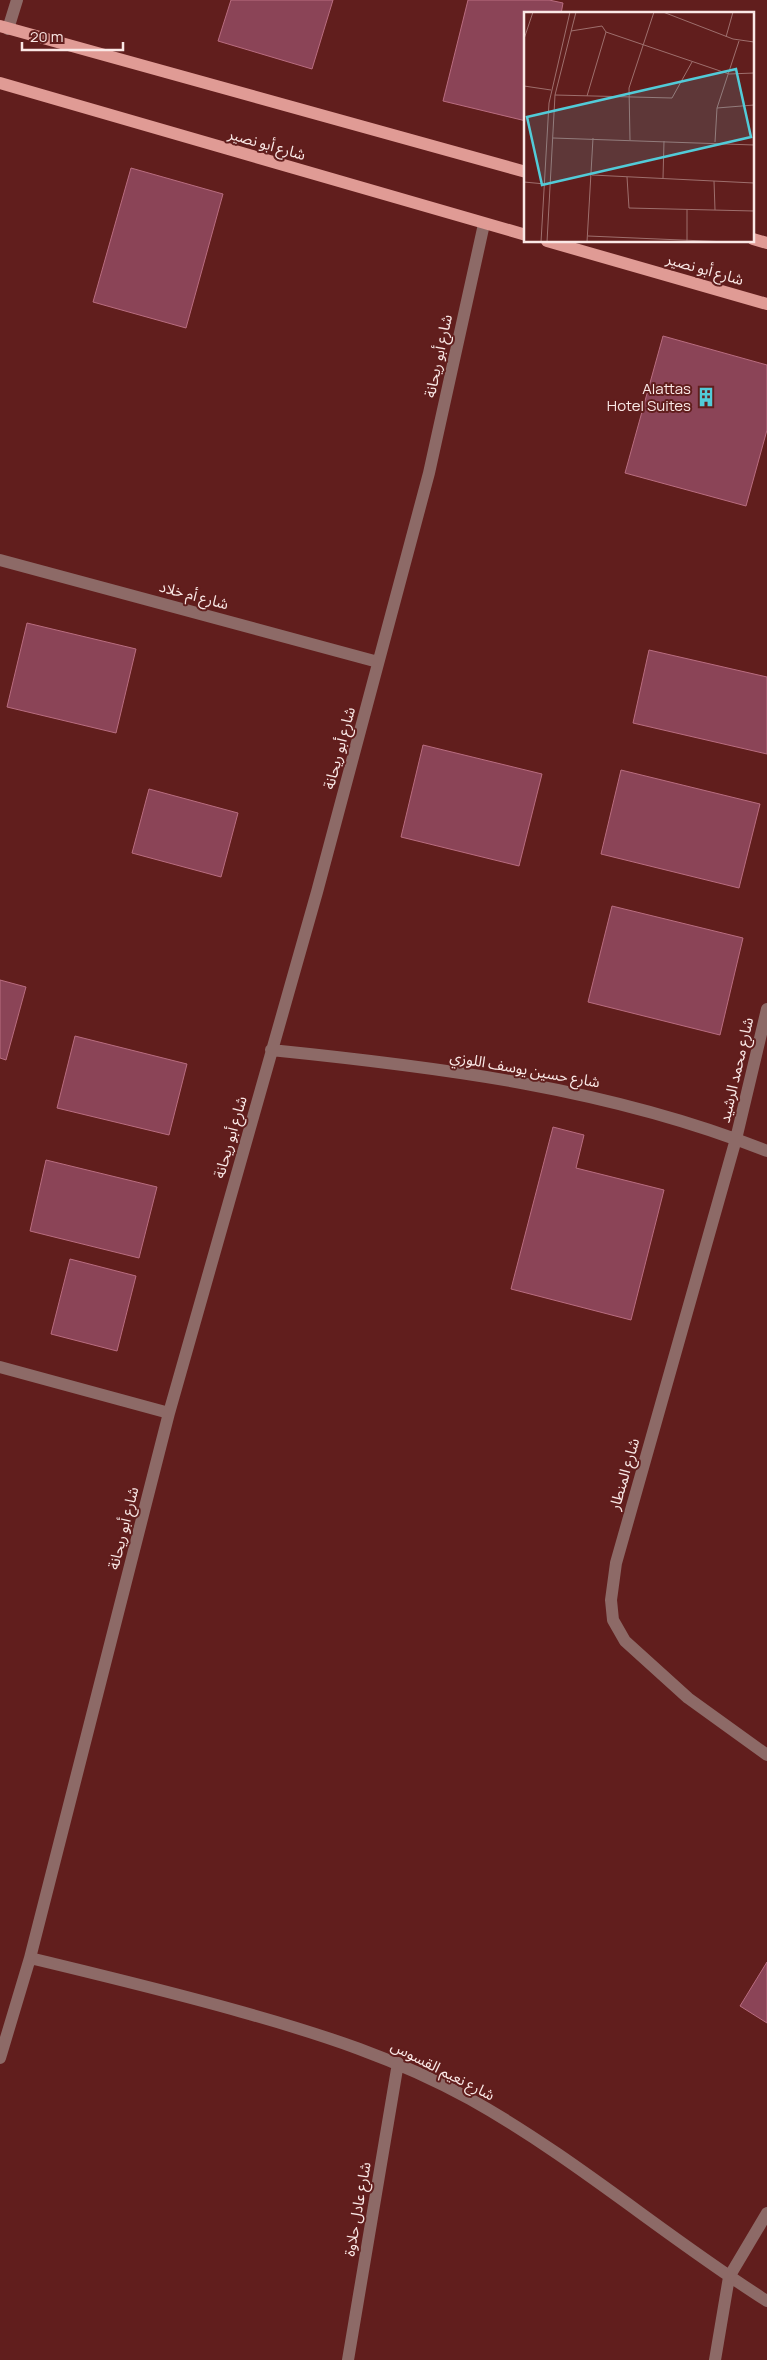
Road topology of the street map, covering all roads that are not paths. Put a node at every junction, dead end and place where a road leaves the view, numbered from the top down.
1 (17, 0) edge
2 (4, 28) edge
3 (0, 83) edge
4 (524, 171) edge
5 (484, 224) junction
6 (524, 234) edge
7 (754, 239) edge
8 (551, 242) edge
9 (767, 243) edge
10 (767, 304) edge
11 (0, 560) edge
12 (378, 662) junction
13 (767, 1009) edge
14 (271, 1050) junction
15 (736, 1139) junction
16 (767, 1151) edge
17 (0, 1367) edge
18 (169, 1413) junction
19 (767, 1755) edge
20 (30, 1958) junction
21 (0, 2058) edge
22 (398, 2063) junction
23 (767, 2213) edge
24 (729, 2276) junction
25 (767, 2301) edge
26 (348, 2360) edge
27 (715, 2360) edge

1 - 2 street
2 - 4 main road
3 - 5 main road, شارع أبو نصير
5 - 6 main road, شارع أبو نصير
5 - 12 street, شارع أبو ريحانة
7 - 9 main road
8 - 10 main road, شارع أبو نصير
11 - 12 street, شارع أم خلاد
12 - 14 street, شارع أبو ريحانة
13 - 15 street, شارع محمد الرشيد
14 - 15 street, شارع حسين يوسف اللوزي
14 - 18 street, شارع أبو ريحانة
15 - 16 street, شارع حسين يوسف اللوزي
15 - 19 street, شارع المنطار
17 - 18 street
18 - 20 street, شارع أبو ريحانة
20 - 21 street, شارع أبو ريحانة
20 - 22 street, شارع نعيم القسوس
22 - 24 street, شارع نعيم القسوس
22 - 26 street, شارع عادل حلاوة
23 - 24 street
24 - 25 street, شارع نعيم القسوس
24 - 27 street

